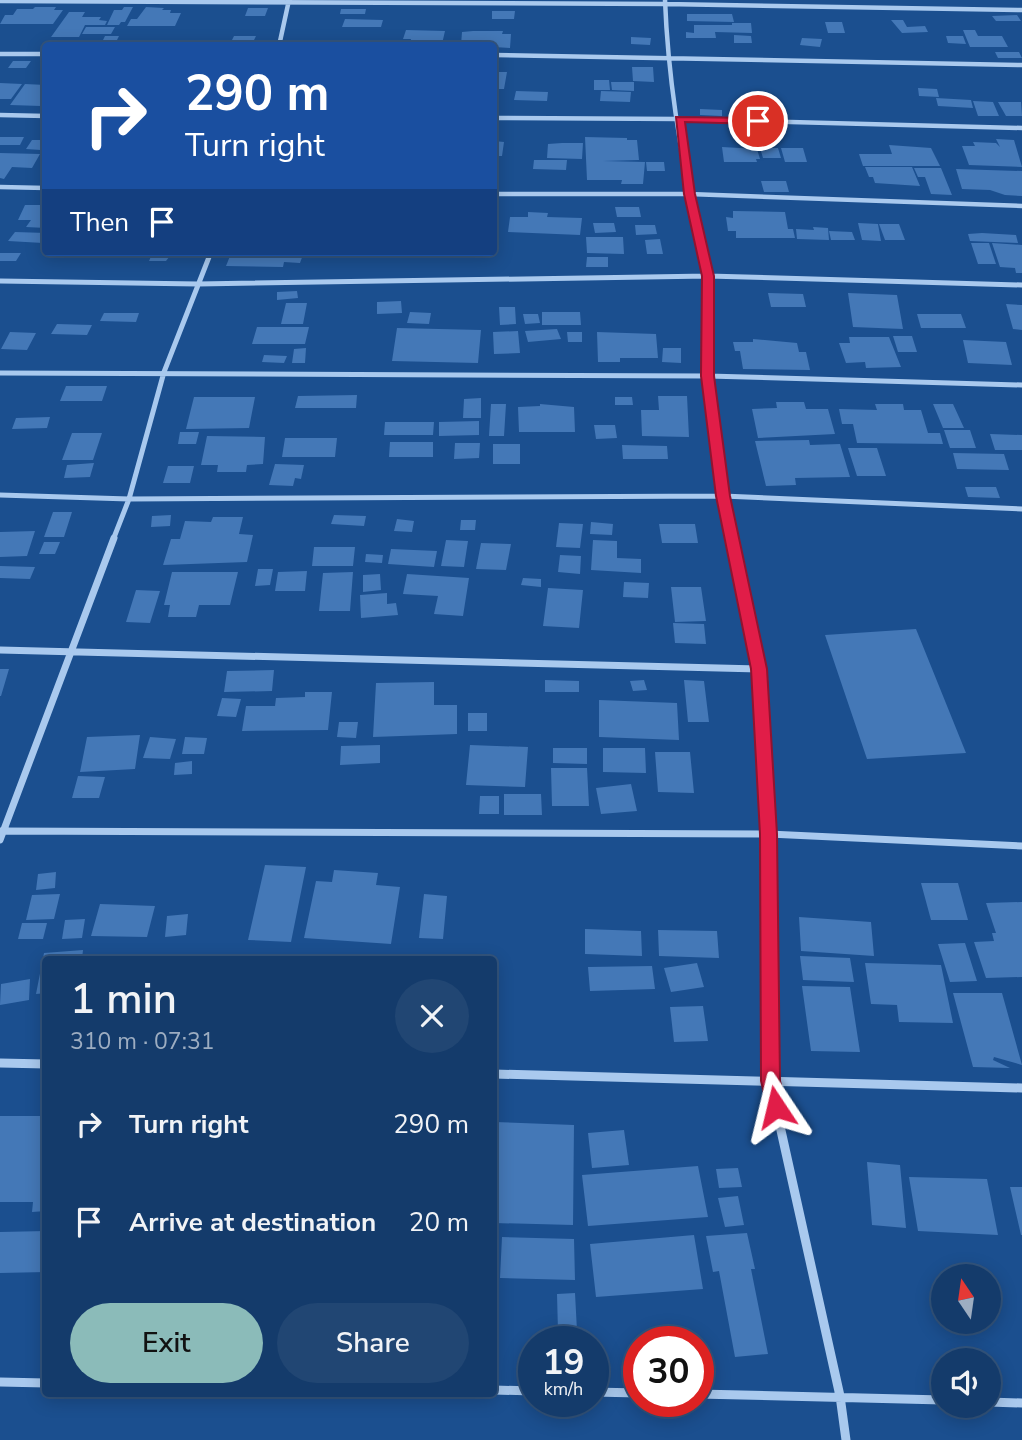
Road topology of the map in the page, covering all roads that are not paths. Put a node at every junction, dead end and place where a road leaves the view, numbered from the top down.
1 (289, 0) edge
2 (0, 1) edge
3 (665, 2) edge
4 (1022, 10) edge
5 (280, 42) edge
6 (0, 54) edge
7 (42, 54) edge
8 (497, 55) edge
9 (667, 57) junction
10 (1022, 65) edge
11 (0, 115) edge
12 (42, 116) edge
13 (497, 118) edge
14 (679, 119) junction
15 (1022, 128) edge
16 (0, 187) edge
17 (42, 188) edge
18 (497, 194) edge
19 (689, 194) junction
20 (1022, 206) edge
21 (209, 256) edge
22 (708, 276) junction
23 (0, 281) edge
24 (198, 284) junction
25 (1022, 285) edge
26 (164, 372) junction
27 (0, 373) edge
28 (708, 376) junction
29 (1022, 385) edge
30 (0, 495) edge
31 (723, 496) junction
32 (129, 499) junction
33 (1022, 509) edge
34 (0, 650) edge
35 (69, 652) junction
36 (759, 669) junction
37 (2, 831) edge
38 (769, 834) junction
39 (0, 840) edge
40 (1022, 846) edge
41 (0, 1063) edge
42 (42, 1064) edge
43 (497, 1074) edge
44 (770, 1081) junction
45 (1022, 1088) edge
46 (0, 1382) edge
47 (42, 1383) edge
48 (497, 1390) edge
49 (518, 1391) edge
50 (714, 1394) edge
51 (840, 1396) junction
52 (931, 1400) edge
53 (1001, 1402) edge
54 (1022, 1403) edge
55 (846, 1440) edge

1 - 2 street
1 - 3 street
1 - 5 street
3 - 4 street
3 - 9 street
6 - 7 street
8 - 9 street
9 - 10 street
9 - 14 street
11 - 12 street
13 - 14 street
14 - 15 street
14 - 19 street
16 - 17 street
18 - 19 street
19 - 20 street
19 - 22 street
21 - 24 street
22 - 24 street
22 - 25 street
22 - 28 street
23 - 24 street
24 - 26 street
26 - 27 street
26 - 28 street
26 - 32 street
28 - 29 street
28 - 31 street
30 - 32 street
31 - 32 street
31 - 33 street
31 - 36 street
32 - 35 street
34 - 35 street
35 - 36 street
35 - 37 street
36 - 38 street
37 - 38 street
37 - 39 street
38 - 40 street
38 - 44 street
41 - 42 street
43 - 44 street
44 - 45 street
44 - 51 street
46 - 47 street
48 - 49 street
50 - 51 street
51 - 52 street
51 - 55 street
53 - 54 street

